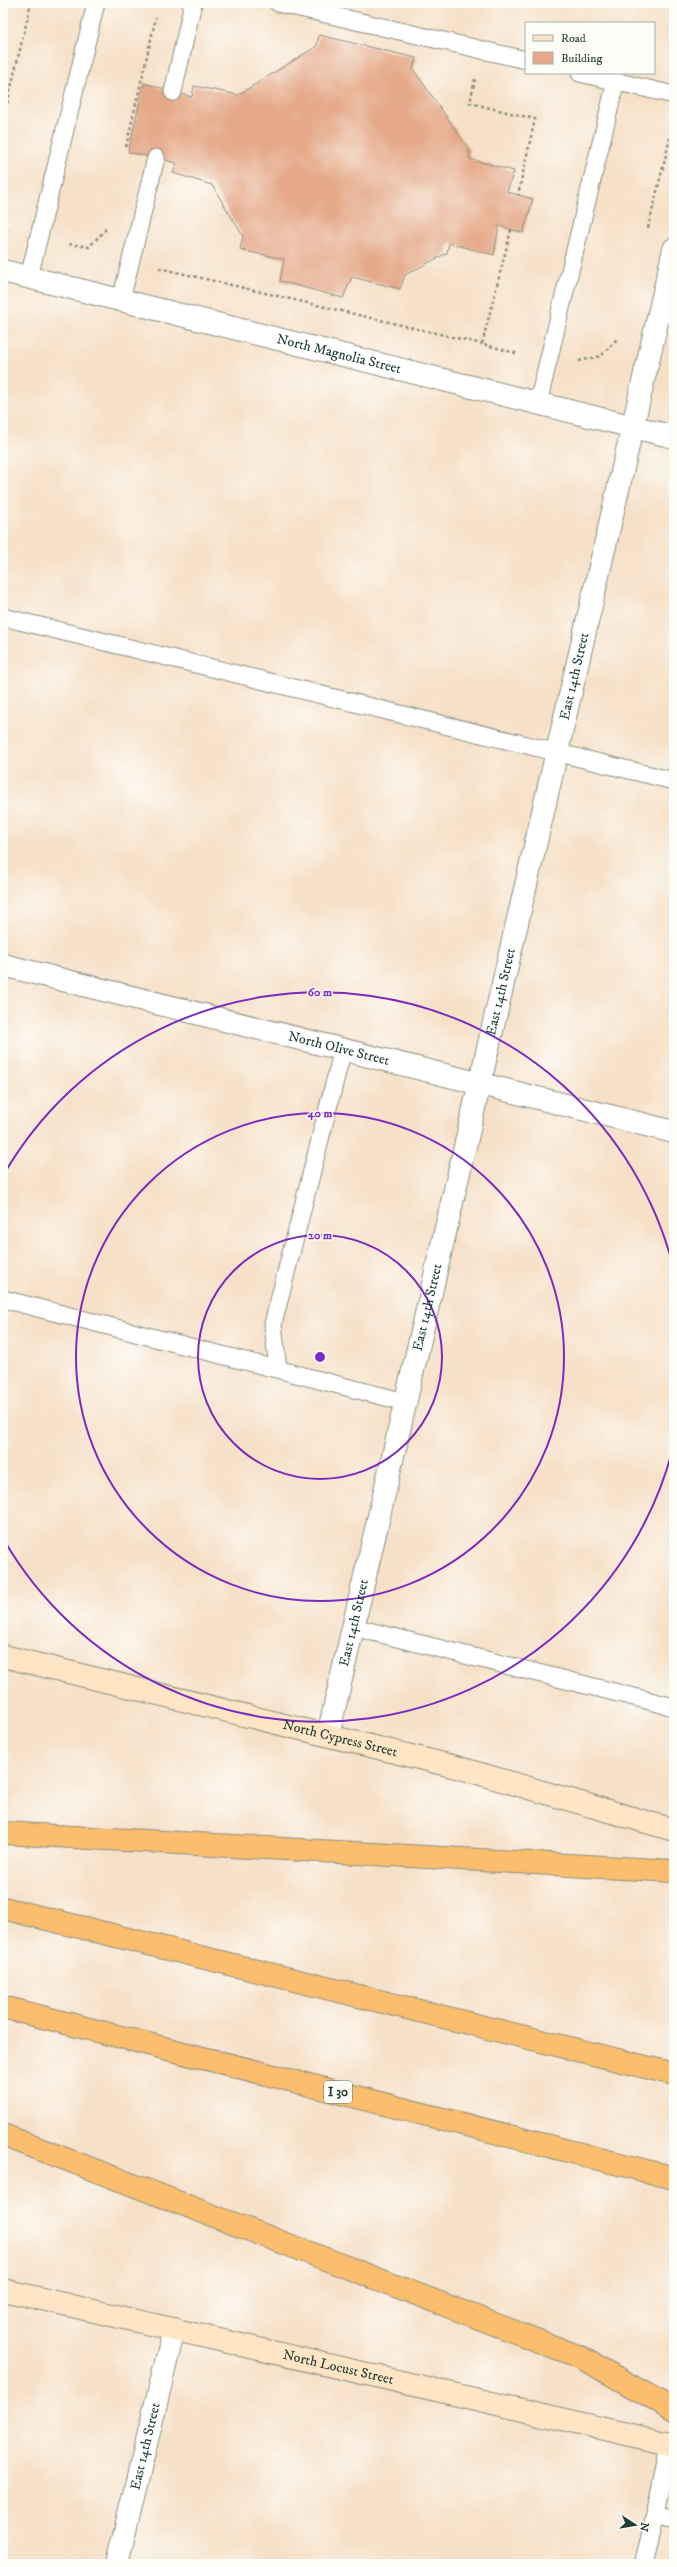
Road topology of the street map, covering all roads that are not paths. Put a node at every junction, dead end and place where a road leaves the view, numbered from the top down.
1 (96, 3) edge
2 (193, 3) edge
3 (278, 3) edge
4 (525, 60) edge
5 (584, 74) edge
6 (616, 81) junction
7 (173, 92) dead end
8 (674, 95) edge
9 (156, 158) dead end
10 (674, 249) edge
11 (3, 271) edge
12 (29, 277) junction
13 (121, 300) junction
14 (538, 403) junction
15 (633, 427) junction
16 (674, 437) edge
17 (3, 617) edge
18 (557, 752) junction
19 (674, 781) edge
20 (3, 965) edge
21 (343, 1050) junction
22 (479, 1084) junction
23 (674, 1132) edge
24 (3, 1299) edge
25 (278, 1369) junction
26 (406, 1402) junction
27 (353, 1627) junction
28 (3, 1656) edge
29 (674, 1707) edge
30 (328, 1735) junction
31 (674, 1830) edge
32 (3, 1833) edge
33 (674, 1871) edge
34 (3, 1908) edge
35 (3, 2007) edge
36 (674, 2074) edge
37 (3, 2135) edge
38 (674, 2178) edge
39 (3, 2290) edge
40 (174, 2329) junction
41 (674, 2410) edge
42 (672, 2444) edge
43 (655, 2516) junction
44 (674, 2520) edge
45 (117, 2564) edge
46 (643, 2564) edge

1 - 12 lane
2 - 7 lane
3 - 4 lane
5 - 6 lane
6 - 8 lane
6 - 14 lane
9 - 13 lane
10 - 15 street, East 14th Street
11 - 12 street, North Magnolia Street
12 - 13 street, North Magnolia Street
13 - 14 street, North Magnolia Street
14 - 15 street, North Magnolia Street
15 - 16 street, North Magnolia Street
15 - 18 street, East 14th Street
17 - 18 lane
18 - 19 lane
18 - 22 street, East 14th Street
20 - 21 street, North Olive Street
21 - 22 street, North Olive Street
21 - 25 lane
22 - 23 street, North Olive Street
22 - 26 street, East 14th Street
24 - 25 lane
25 - 26 lane
26 - 27 street, East 14th Street
27 - 29 lane
27 - 30 street, East 14th Street
28 - 30 main road, North Cypress Street
30 - 31 main road, North Cypress Street
32 - 33 highway
34 - 36 highway
35 - 38 highway, I 30
37 - 41 highway
39 - 40 main road, North Locust Street
40 - 42 main road, North Locust Street
40 - 45 street, East 14th Street
42 - 43 lane
43 - 44 lane
43 - 46 lane

